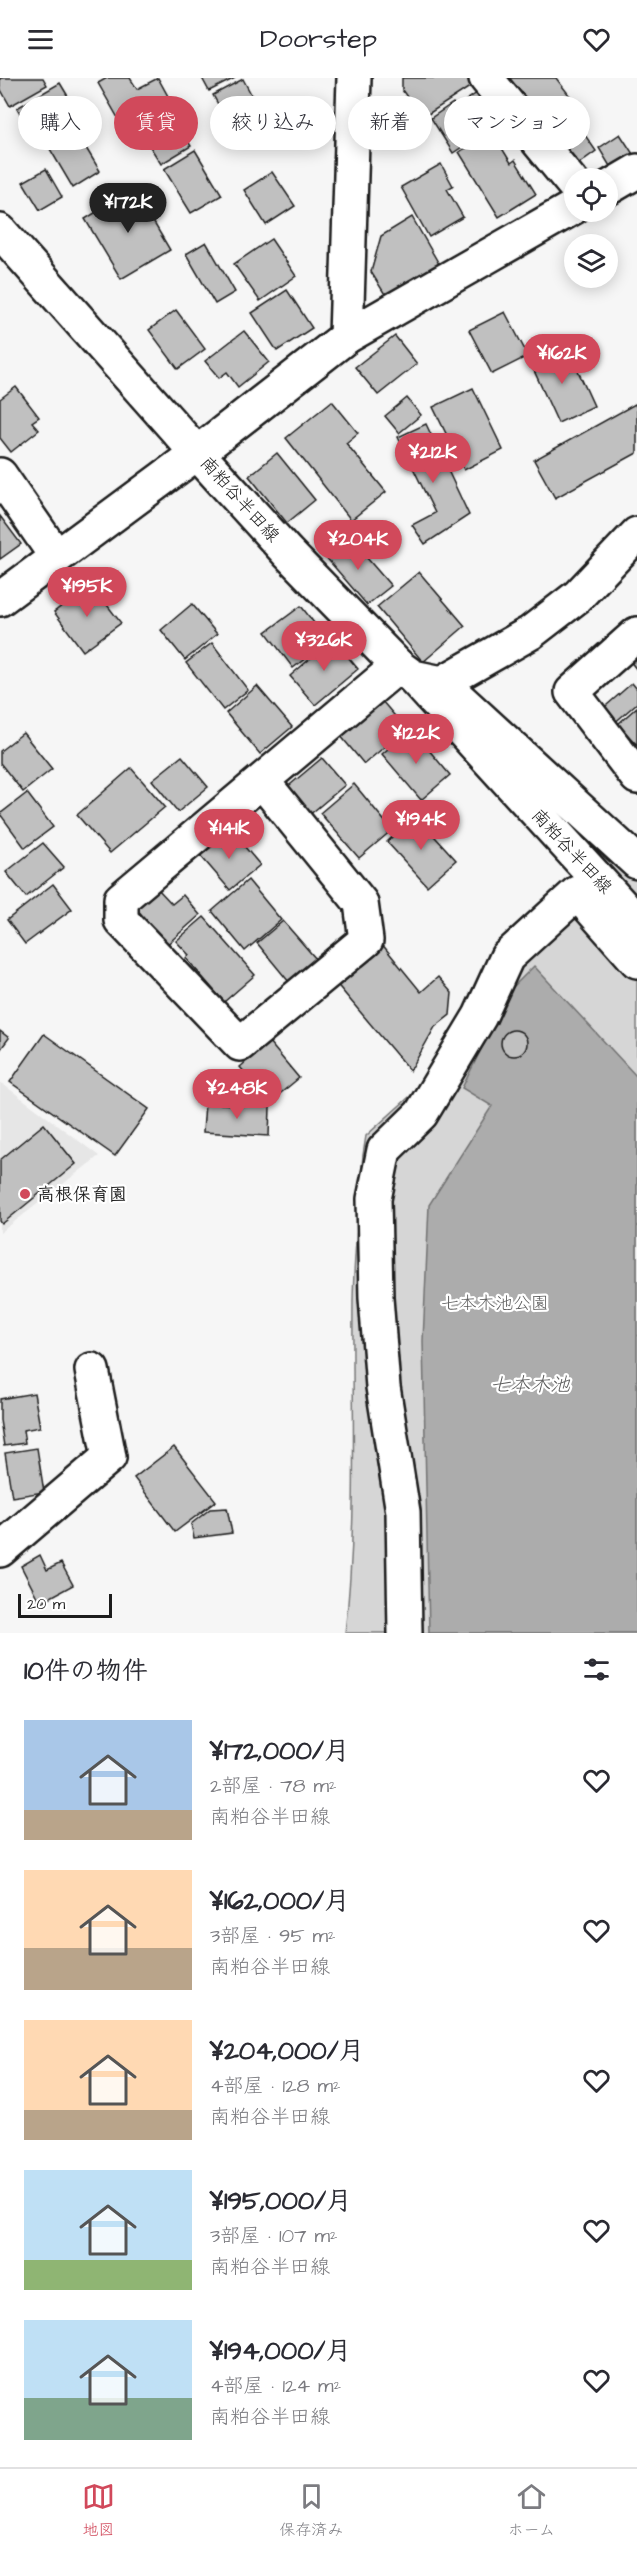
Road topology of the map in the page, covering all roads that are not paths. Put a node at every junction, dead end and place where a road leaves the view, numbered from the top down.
1 (354, 78) edge
2 (486, 78) edge
3 (637, 171) edge
4 (564, 173) edge
5 (618, 182) edge
6 (564, 213) edge
7 (0, 231) edge
8 (346, 337) junction
9 (197, 453) junction
10 (0, 475) edge
11 (637, 534) edge
12 (56, 556) junction
13 (637, 565) edge
14 (578, 596) junction
15 (0, 599) edge
16 (637, 634) edge
17 (417, 675) junction
18 (637, 777) edge
19 (261, 781) junction
20 (637, 862) edge
21 (637, 922) edge
22 (637, 961) edge
23 (92, 1370) dead end
24 (0, 1550) edge
25 (405, 1633) edge

1 - 8 street
2 - 4 street
3 - 5 street
6 - 8 street, 南粕谷半田線
7 - 9 street
8 - 9 street, 南粕谷半田線
9 - 12 street
9 - 17 street, 南粕谷半田線
10 - 12 street
11 - 14 street
12 - 15 street
13 - 14 street
14 - 17 street
16 - 18 street
17 - 19 street
17 - 20 street
17 - 21 street, 南粕谷半田線
19 - 19 street
22 - 25 street
23 - 24 street

